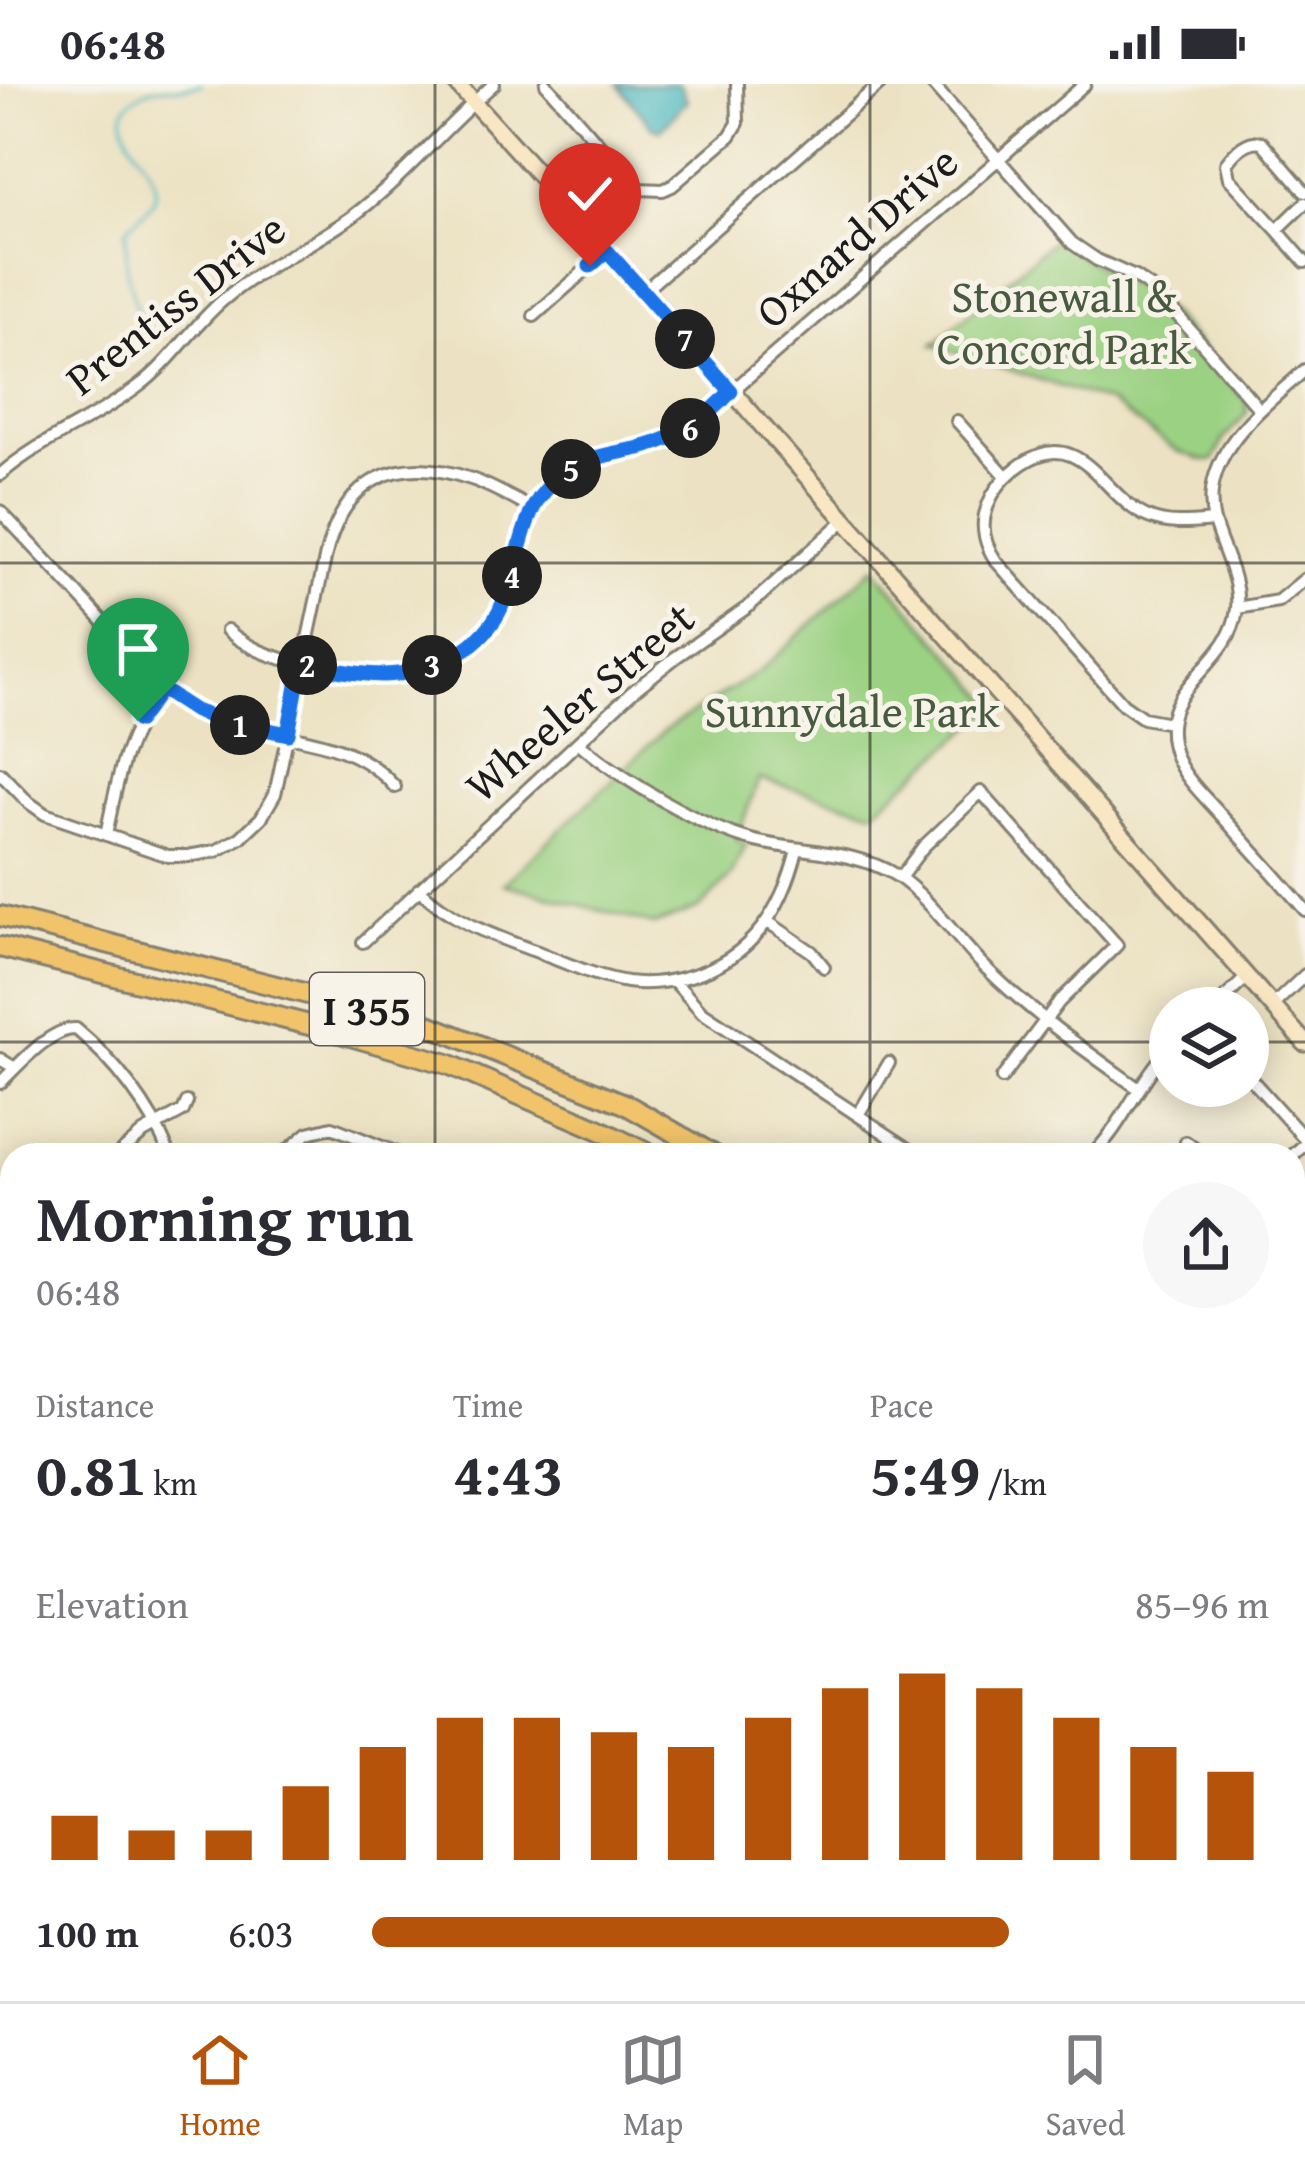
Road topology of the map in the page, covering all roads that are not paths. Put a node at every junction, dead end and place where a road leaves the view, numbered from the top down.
1 (457, 84) edge
2 (494, 84) edge
3 (546, 84) edge
4 (737, 84) edge
5 (880, 84) edge
6 (932, 84) edge
7 (1084, 84) edge
8 (473, 102) junction
9 (999, 160) junction
10 (1305, 192) edge
11 (1305, 203) edge
12 (1277, 230) junction
13 (607, 251) junction
14 (1305, 262) edge
15 (644, 291) junction
16 (534, 316) dead end
17 (1305, 370) edge
18 (731, 391) junction
19 (1260, 410) junction
20 (957, 421) dead end
21 (0, 475) edge
22 (1006, 476) junction
23 (531, 508) junction
24 (0, 511) edge
25 (845, 520) junction
26 (1214, 521) junction
27 (1305, 579) edge
28 (1237, 608) junction
29 (227, 630) dead end
30 (301, 664) junction
31 (161, 689) junction
32 (1170, 723) junction
33 (288, 734) junction
34 (578, 742) junction
35 (0, 773) edge
36 (395, 787) dead end
37 (106, 835) junction
38 (797, 850) junction
39 (900, 878) junction
40 (419, 889) junction
41 (1305, 910) edge
42 (0, 916) edge
43 (768, 922) junction
44 (363, 942) dead end
45 (0, 947) edge
46 (824, 967) dead end
47 (1305, 975) edge
48 (1247, 977) junction
49 (674, 981) junction
50 (1236, 987) edge
51 (1272, 1006) junction
52 (1044, 1022) junction
53 (1305, 1043) edge
54 (0, 1059) edge
55 (889, 1063) dead end
56 (16, 1068) junction
57 (1149, 1076) edge
58 (1002, 1078) dead end
59 (0, 1083) edge
60 (1139, 1089) junction
61 (1269, 1100) edge
62 (187, 1102) dead end
63 (858, 1115) junction
64 (157, 1125) junction
65 (1305, 1141) edge
66 (131, 1143) edge
67 (165, 1143) edge
68 (296, 1143) edge
69 (370, 1143) edge
70 (624, 1143) edge
71 (693, 1143) edge
72 (900, 1143) edge
73 (1103, 1143) edge

1 - 8 main road
2 - 8 street, Prentiss Drive
3 - 4 street
5 - 15 street
6 - 9 street
7 - 9 street, Oxnard Drive
8 - 13 main road
8 - 21 street, Prentiss Drive
9 - 18 street, Oxnard Drive
9 - 19 street
10 - 12 street
11 - 12 street
12 - 14 street
13 - 15 main road
13 - 16 street
15 - 18 main road
17 - 19 street
18 - 23 street, Oxnard Drive
18 - 25 main road
19 - 26 street
20 - 22 street
22 - 26 street
22 - 32 street
23 - 30 street
23 - 30 street
24 - 31 street
25 - 34 street, Wheeler Street
25 - 48 main road
26 - 28 street
27 - 28 street
28 - 32 street
29 - 30 street
30 - 33 street
31 - 33 street
31 - 37 street
32 - 41 street
33 - 36 street
33 - 37 street
34 - 38 street
34 - 40 street, Wheeler Street
35 - 37 street
38 - 39 street
38 - 43 street
39 - 52 street
39 - 52 street
40 - 44 street, Wheeler Street
40 - 49 street
42 - 71 highway, I 355
43 - 46 street
43 - 49 street
45 - 70 highway, I 355
47 - 51 street
48 - 50 street
48 - 51 main road
49 - 63 street
51 - 53 main road
52 - 58 street
52 - 60 street
54 - 56 street
55 - 63 street
56 - 59 street
56 - 64 street
57 - 60 street
60 - 73 street
61 - 65 street
62 - 64 street
63 - 72 street
64 - 66 street
64 - 67 street
68 - 69 street

